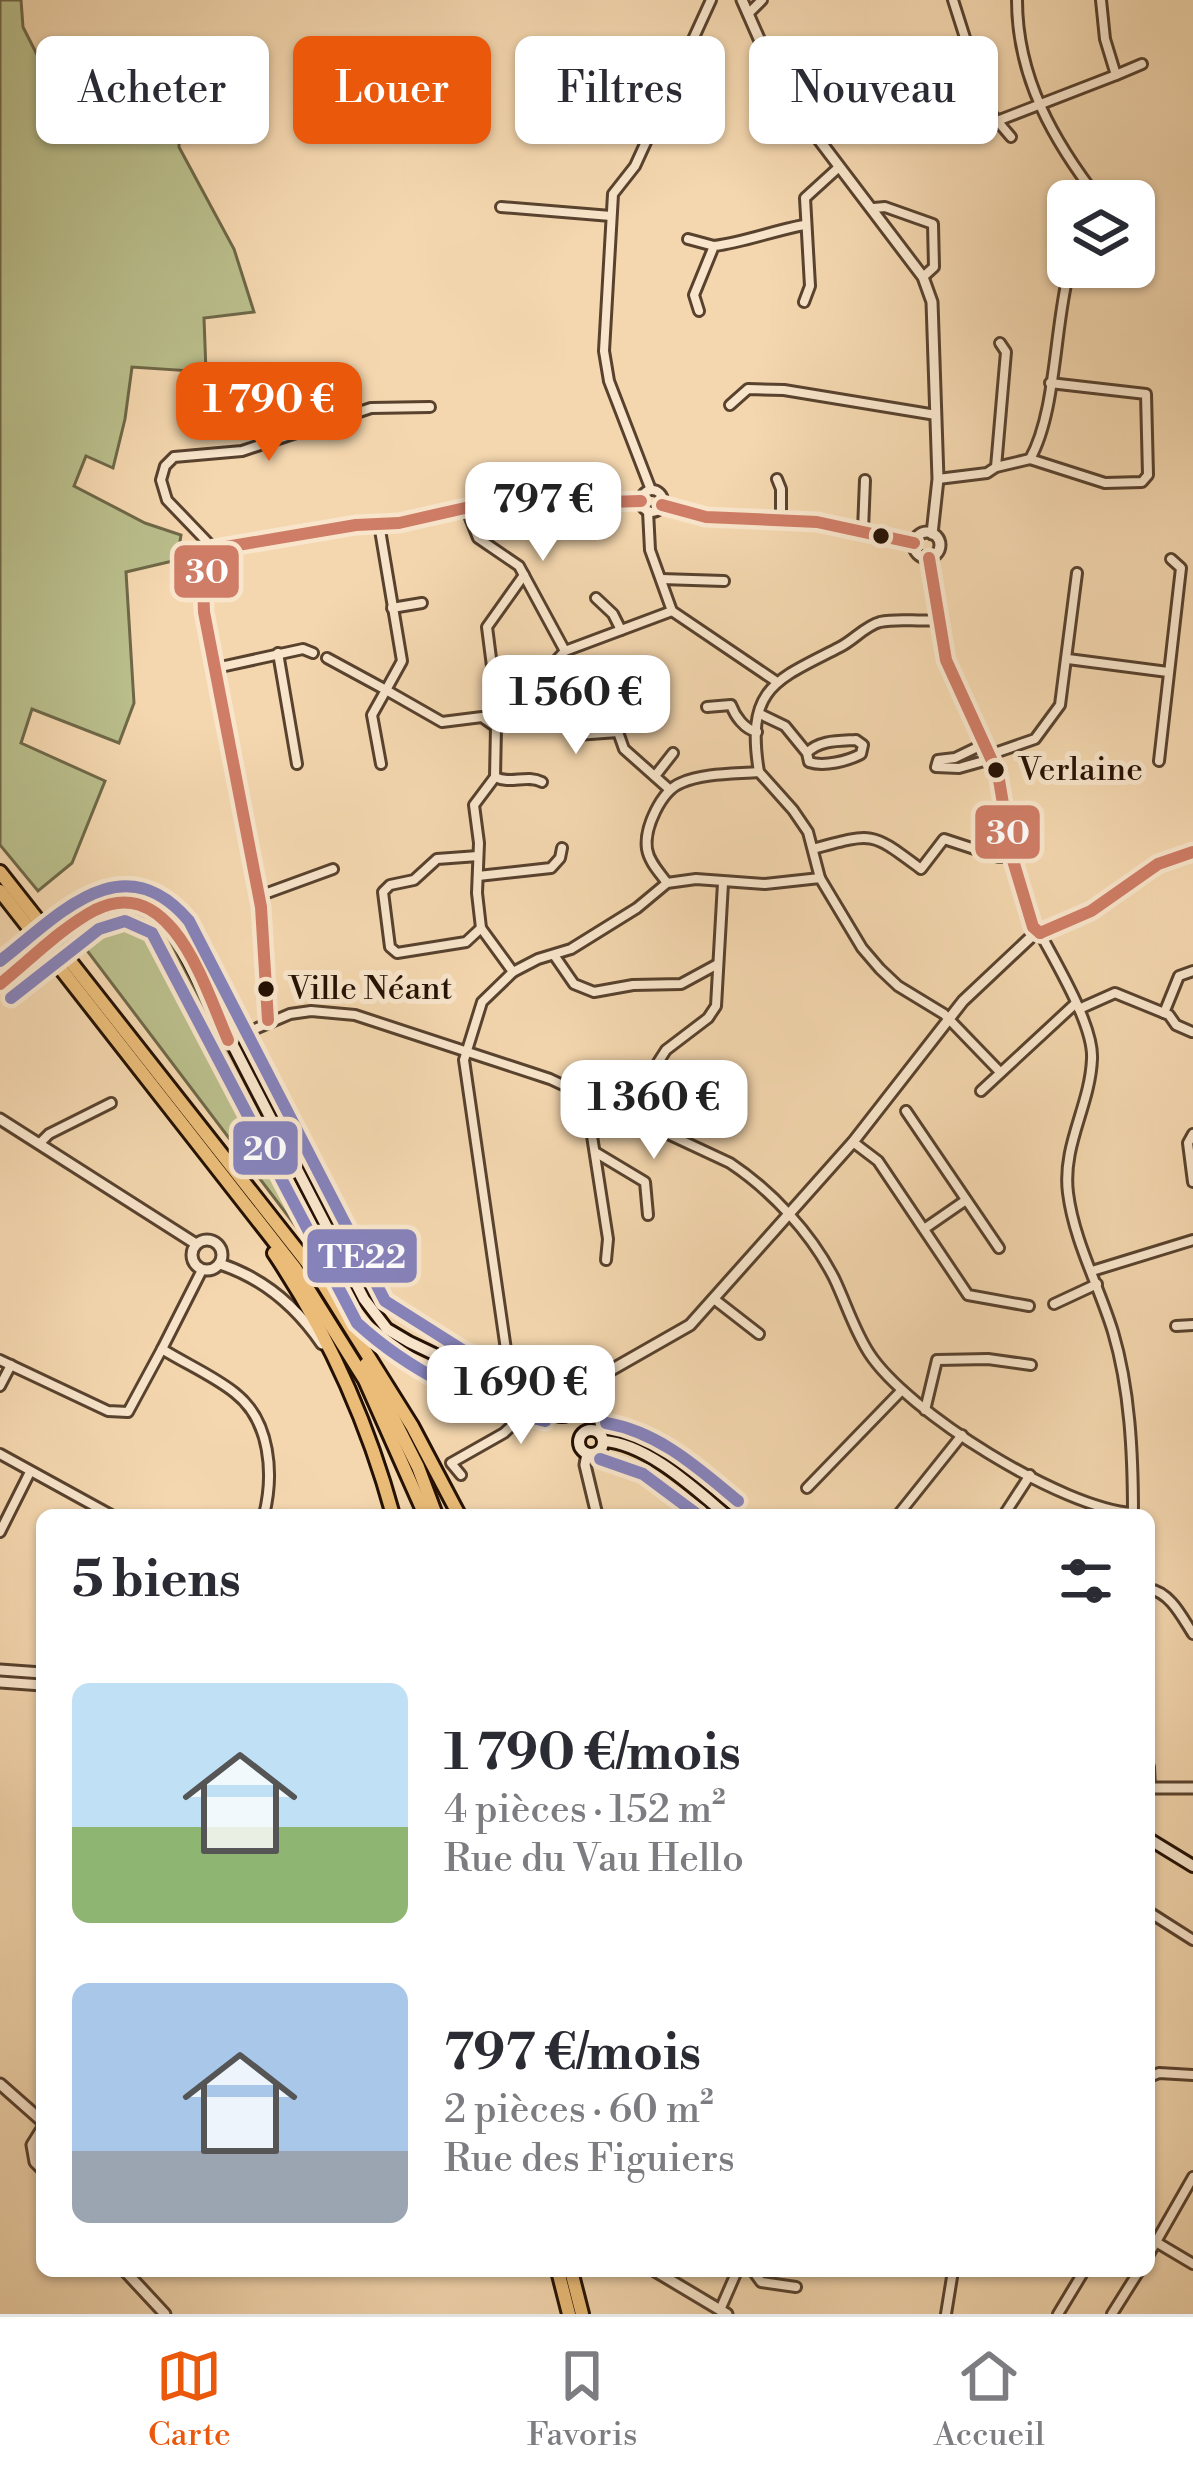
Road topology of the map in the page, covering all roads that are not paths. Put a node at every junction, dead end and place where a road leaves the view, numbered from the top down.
1 (711, 0) edge
2 (742, 0) edge
3 (761, 0) edge
4 (953, 0) edge
5 (1017, 0) edge
6 (1101, 0) edge
7 (748, 14) junction
8 (963, 36) edge
9 (1142, 64) dead end
10 (1116, 75) junction
11 (1038, 104) junction
12 (998, 121) edge
13 (998, 122) edge
14 (1011, 137) dead end
15 (839, 167) junction
16 (1084, 180) edge
17 (501, 207) dead end
18 (874, 208) junction
19 (611, 216) junction
20 (804, 225) junction
21 (688, 239) dead end
22 (714, 247) junction
23 (923, 277) junction
24 (1065, 288) edge
25 (804, 302) dead end
26 (699, 311) dead end
27 (1000, 343) dead end
28 (1050, 383) junction
29 (730, 405) dead end
30 (430, 407) dead end
31 (936, 416) junction
32 (1030, 459) junction
33 (996, 467) junction
34 (777, 479) dead end
35 (938, 479) junction
36 (865, 480) dead end
37 (651, 490) junction
38 (641, 501) junction
39 (662, 505) junction
40 (466, 508) junction
41 (648, 511) junction
42 (781, 518) junction
43 (379, 524) junction
44 (863, 530) junction
45 (932, 534) junction
46 (914, 543) junction
47 (217, 548) junction
48 (929, 558) junction
49 (1171, 559) dead end
50 (1077, 573) dead end
51 (524, 575) junction
52 (662, 579) junction
53 (724, 580) dead end
54 (596, 598) dead end
55 (422, 604) dead end
56 (392, 608) junction
57 (672, 611) junction
58 (936, 620) junction
59 (621, 630) junction
60 (565, 651) junction
61 (278, 653) junction
62 (313, 653) dead end
63 (327, 658) dead end
64 (1068, 658) junction
65 (216, 668) junction
66 (548, 670) junction
67 (1168, 672) junction
68 (777, 682) junction
69 (386, 690) junction
70 (707, 707) dead end
71 (760, 714) junction
72 (497, 724) junction
73 (868, 731) dead end
74 (757, 732) junction
75 (862, 743) junction
76 (807, 752) junction
77 (988, 752) junction
78 (673, 753) dead end
79 (1159, 761) dead end
80 (297, 764) dead end
81 (381, 764) dead end
82 (759, 772) junction
83 (655, 776) junction
84 (495, 777) junction
85 (542, 782) dead end
86 (669, 789) junction
87 (562, 848) dead end
88 (813, 849) junction
89 (1193, 852) edge
90 (478, 856) junction
91 (1012, 857) junction
92 (333, 869) dead end
93 (0, 872) edge
94 (478, 876) junction
95 (820, 878) junction
96 (667, 883) junction
97 (723, 883) junction
98 (0, 891) edge
99 (259, 896) junction
100 (481, 928) junction
101 (1040, 933) junction
102 (554, 955) junction
103 (716, 965) junction
104 (1193, 971) edge
105 (513, 972) junction
106 (0, 984) edge
107 (1077, 1006) junction
108 (1164, 1013) junction
109 (948, 1019) junction
110 (268, 1020) junction
111 (1192, 1032) edge
112 (228, 1040) junction
113 (467, 1051) junction
114 (1000, 1072) junction
115 (981, 1090) dead end
116 (592, 1098) junction
117 (111, 1103) dead end
118 (906, 1111) dead end
119 (625, 1114) junction
120 (0, 1119) edge
121 (1193, 1134) edge
122 (853, 1142) junction
123 (40, 1143) junction
124 (595, 1152) junction
125 (1193, 1182) edge
126 (966, 1200) junction
127 (783, 1209) junction
128 (251, 1210) junction
129 (648, 1215) dead end
130 (924, 1229) junction
131 (1193, 1240) edge
132 (196, 1244) junction
133 (999, 1248) dead end
134 (606, 1260) dead end
135 (220, 1264) junction
136 (202, 1270) junction
137 (1092, 1271) junction
138 (320, 1279) junction
139 (1096, 1284) junction
140 (714, 1299) junction
141 (1054, 1304) dead end
142 (1029, 1306) dead end
143 (1193, 1325) edge
144 (1175, 1326) dead end
145 (759, 1334) dead end
146 (162, 1349) junction
147 (0, 1360) edge
148 (11, 1364) junction
149 (1031, 1365) dead end
150 (0, 1386) edge
151 (902, 1390) junction
152 (512, 1391) junction
153 (569, 1394) junction
154 (543, 1403) junction
155 (925, 1410) junction
156 (569, 1413) junction
157 (363, 1425) junction
158 (583, 1433) junction
159 (962, 1435) junction
160 (602, 1442) junction
161 (587, 1453) junction
162 (0, 1454) edge
163 (30, 1472) junction
164 (461, 1474) dead end
165 (1030, 1475) junction
166 (807, 1488) dead end
167 (100, 1509) edge
168 (264, 1509) edge
169 (391, 1509) edge
170 (422, 1509) edge
171 (433, 1509) edge
172 (456, 1509) edge
173 (596, 1509) edge
174 (718, 1509) edge
175 (903, 1509) edge
176 (1008, 1509) edge
177 (1116, 1509) edge
178 (1133, 1509) edge
179 (0, 1532) edge
180 (1155, 1590) edge
181 (1193, 1634) edge
182 (0, 1670) edge
183 (36, 1673) edge
184 (0, 1682) edge
185 (36, 1685) edge
186 (1155, 1788) edge
187 (1193, 1788) edge
188 (1155, 1843) edge
189 (1193, 1866) edge
190 (1155, 1916) edge
191 (1193, 1940) edge
192 (1155, 2075) edge
193 (1193, 2075) edge
194 (0, 2084) edge
195 (36, 2119) edge
196 (1193, 2177) edge
197 (1155, 2231) edge
198 (1163, 2231) junction
199 (1156, 2242) joint
200 (1193, 2264) edge
201 (131, 2277) edge
202 (560, 2277) edge
203 (573, 2277) edge
204 (666, 2277) edge
205 (735, 2277) edge
206 (757, 2277) edge
207 (952, 2277) edge
208 (1080, 2277) edge
209 (1135, 2277) edge
210 (796, 2287) dead end
211 (724, 2312) edge
212 (165, 2314) edge
213 (569, 2314) edge
214 (582, 2314) edge
215 (946, 2314) edge
216 (1058, 2314) edge
217 (1112, 2314) edge

1 - 19 street
2 - 7 street
3 - 7 street
4 - 8 street
5 - 11 street
6 - 10 street
7 - 15 street
9 - 10 street
10 - 11 street
11 - 12 street
11 - 16 street
13 - 14 street
15 - 18 street
15 - 20 street
17 - 19 street
18 - 23 street
18 - 23 street
19 - 37 street
20 - 22 street
20 - 25 street
21 - 22 street
22 - 26 street
23 - 31 street
24 - 28 street
27 - 33 street
28 - 32 street
28 - 32 street
29 - 31 street
30 - 47 street
31 - 35 street
32 - 33 street
33 - 35 street
34 - 42 street
35 - 45 street
36 - 44 street
37 - 38 street
37 - 39 street
38 - 40 street
38 - 41 street
39 - 41 street
39 - 42 street
40 - 43 street
40 - 51 street
41 - 52 street
42 - 44 street
43 - 47 street
43 - 56 street
44 - 46 street
45 - 46 street
45 - 48 street
46 - 48 street
47 - 65 street
48 - 58 street
49 - 67 street
50 - 64 street
51 - 60 street
51 - 72 street
52 - 53 street
52 - 57 street
54 - 59 street
55 - 56 street
56 - 69 street
57 - 59 street
57 - 68 street
58 - 68 street
58 - 77 street
59 - 60 street
60 - 66 street
61 - 62 street
61 - 65 street
61 - 80 street
63 - 69 street
64 - 67 street
64 - 77 street
65 - 99 street
66 - 72 street
66 - 83 street
67 - 79 street
68 - 71 street
69 - 72 street
69 - 81 street
70 - 74 street
71 - 74 street
71 - 76 street
72 - 84 street
73 - 75 street
74 - 82 street
75 - 76 street
75 - 76 street
77 - 77 street
77 - 91 street
78 - 83 street
82 - 86 street
82 - 88 street
83 - 86 street
84 - 85 street
84 - 90 street
86 - 96 street
87 - 94 street
88 - 91 street
88 - 95 street
89 - 101 street
90 - 94 street
90 - 100 street
91 - 101 street
92 - 99 street
93 - 138 highway
94 - 100 street
95 - 97 street
95 - 109 street
96 - 97 street
96 - 102 street
97 - 103 street
98 - 128 highway
99 - 110 street
100 - 105 street
101 - 107 street
101 - 109 street
102 - 103 street
102 - 105 street
103 - 119 street
104 - 108 street
105 - 113 street
106 - 112 main road, bridge
107 - 108 street
107 - 114 street
107 - 137 street
108 - 111 street
109 - 114 street
109 - 122 street
110 - 112 street
110 - 113 street
112 - 152 main road
113 - 116 street
113 - 152 street
114 - 115 street
116 - 119 street
116 - 124 street
117 - 123 street
118 - 126 street
119 - 127 street
120 - 123 street
121 - 125 street
122 - 127 street
122 - 130 street
123 - 132 street
124 - 129 street
124 - 134 street
126 - 130 street
126 - 133 street
127 - 140 street
127 - 151 street
128 - 157 highway
128 - 170 highway
130 - 142 street
131 - 137 street
132 - 135 street
132 - 136 street
135 - 136 street
135 - 157 street
136 - 146 street
137 - 139 street
138 - 171 highway
138 - 172 highway
139 - 141 street
139 - 178 street
140 - 145 street
140 - 153 street
143 - 144 street
146 - 148 street
146 - 168 street
147 - 148 street
148 - 150 street
149 - 155 street
151 - 155 street
151 - 166 street
152 - 154 main road
153 - 154 main road
153 - 156 main road
154 - 156 main road
154 - 164 street
155 - 159 street
156 - 158 main road
157 - 169 highway
158 - 160 main road
158 - 161 main road
159 - 165 street
159 - 175 street
160 - 161 main road
160 - 174 main road
161 - 173 street
162 - 163 street
163 - 167 street
163 - 179 street
165 - 176 street
165 - 177 street
180 - 181 street
182 - 183 street
184 - 185 street
186 - 187 street
188 - 189 main road
190 - 191 street
192 - 193 street
194 - 195 street
196 - 198 street
197 - 198 street
198 - 199 street
199 - 200 street
201 - 212 street
202 - 213 highway
203 - 214 highway
204 - 211 street
205 - 211 street
206 - 210 street
207 - 215 street
208 - 216 street
209 - 217 street

